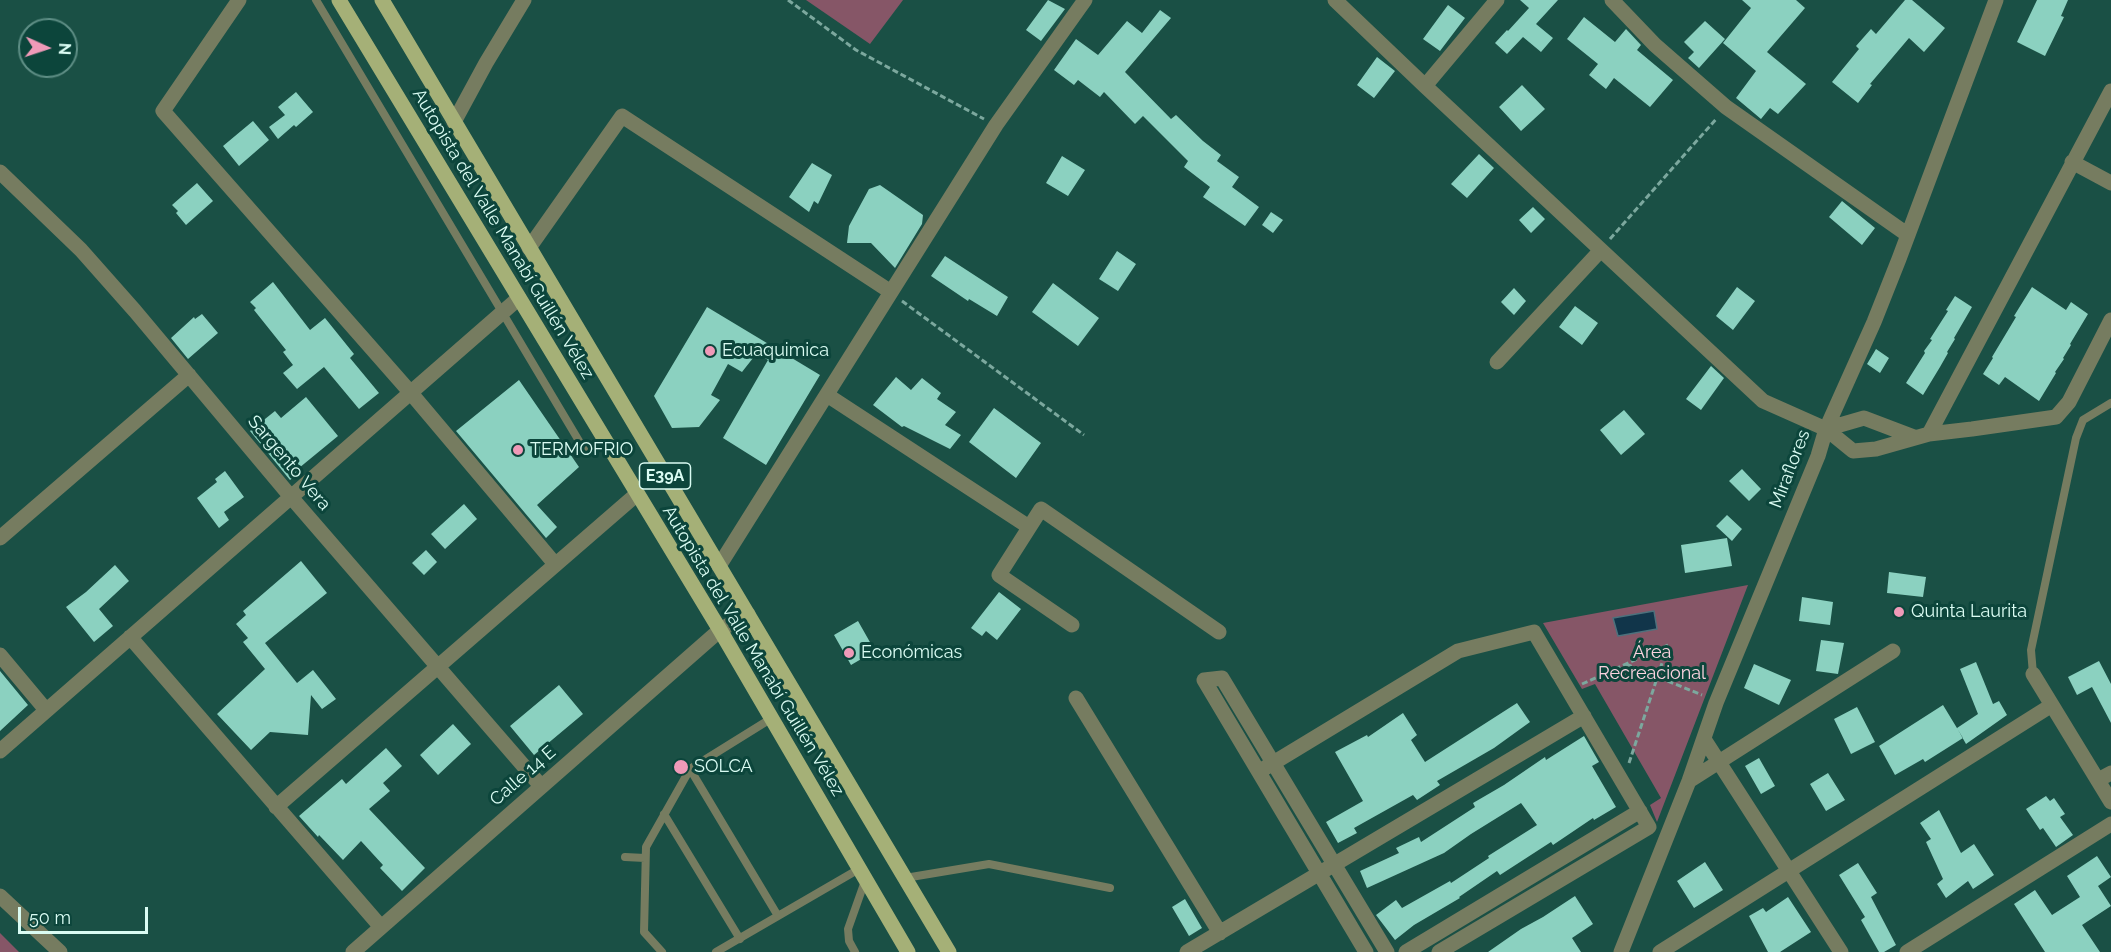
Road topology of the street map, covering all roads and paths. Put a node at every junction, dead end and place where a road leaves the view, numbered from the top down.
1 (239, 0) edge
2 (316, 0) edge
3 (339, 0) edge
4 (382, 0) edge
5 (524, 0) edge
6 (788, 0) edge
7 (1085, 0) edge
8 (1335, 0) edge
9 (1497, 0) edge
10 (1612, 0) edge
11 (1996, 0) edge
12 (1425, 86) junction
13 (2111, 90) edge
14 (1726, 107) junction
15 (454, 122) junction
16 (996, 125) junction
17 (2072, 162) junction
18 (0, 172) edge
19 (2111, 183) edge
20 (1908, 235) junction
21 (529, 248) junction
22 (1601, 250) junction
23 (891, 292) junction
24 (519, 298) junction
25 (502, 313) junction
26 (2111, 320) edge
27 (1497, 362) dead end
28 (189, 375) junction
29 (410, 393) junction
30 (827, 395) junction
31 (2111, 403) edge
32 (1826, 429) junction
33 (1084, 435) dead end
34 (1921, 435) junction
35 (585, 451) dead end
36 (637, 494) junction
37 (291, 497) junction
38 (1029, 527) junction
39 (0, 538) edge
40 (555, 564) junction
41 (719, 566) junction
42 (748, 614) junction
43 (1071, 625) dead end
44 (720, 630) junction
45 (1218, 632) dead end
46 (130, 637) junction
47 (1893, 651) dead end
48 (0, 655) edge
49 (1626, 664) junction
50 (437, 667) junction
51 (2033, 674) joint
52 (1658, 677) junction
53 (1570, 690) junction
54 (1076, 698) dead end
55 (1716, 703) junction
56 (2052, 705) junction
57 (46, 710) junction
58 (1584, 716) junction
59 (772, 718) junction
60 (1704, 739) junction
61 (0, 751) edge
62 (1717, 761) junction
63 (1274, 763) junction
64 (690, 769) junction
65 (1260, 771) junction
66 (2104, 776) edge
67 (1622, 780) junction
68 (1689, 781) junction
69 (541, 786) junction
70 (2111, 802) edge
71 (276, 807) junction
72 (1640, 811) junction
73 (664, 814) junction
74 (2111, 824) edge
75 (625, 857) dead end
76 (645, 858) junction
77 (1335, 864) junction
78 (1790, 872) junction
79 (1320, 873) junction
80 (862, 874) junction
81 (905, 878) junction
82 (1110, 888) dead end
83 (0, 897) edge
84 (778, 916) junction
85 (381, 927) junction
86 (1220, 933) junction
87 (740, 939) junction
88 (361, 949) edge
89 (60, 952) edge
90 (662, 952) edge
91 (716, 952) edge
92 (855, 952) edge
93 (908, 952) edge
94 (949, 952) edge
95 (1187, 952) edge
96 (1366, 952) edge
97 (1387, 952) edge
98 (1406, 952) edge
99 (1439, 952) edge
100 (1621, 952) edge
101 (1660, 952) edge
102 (1841, 952) edge
103 (1907, 952) edge

1 - 29 street
2 - 25 lane
3 - 24 main road, Autopista del Valle Manabí Guillén Vélez / E39A
4 - 15 main road, Autopista del Valle Manabí Guillén Vélez / E39A
5 - 15 street
6 - 16 path
7 - 16 street
8 - 12 street
9 - 12 street
10 - 14 street
11 - 20 street, Miraflores
12 - 22 street
13 - 17 street
14 - 20 street
14 - 22 path
15 - 21 main road, Autopista del Valle Manabí Guillén Vélez / E39A
16 - 23 street
17 - 19 street
17 - 34 street
18 - 28 street, Sargento Vera
20 - 32 street, Miraflores
21 - 23 street
21 - 41 main road, Autopista del Valle Manabí Guillén Vélez / E39A
22 - 27 street
22 - 32 street
23 - 30 street
23 - 33 path
24 - 25 street
24 - 36 main road, Autopista del Valle Manabí Guillén Vélez / E39A
25 - 29 street
25 - 35 lane
26 - 34 street
28 - 37 street, Sargento Vera
28 - 39 street
29 - 37 street
29 - 40 street
30 - 38 street
30 - 41 street
31 - 51 lane
32 - 34 street
32 - 34 street
32 - 55 street, Miraflores
36 - 40 street
36 - 44 main road, Autopista del Valle Manabí Guillén Vélez / E39A
37 - 46 street
37 - 50 street, Sargento Vera
38 - 43 street
38 - 45 street
40 - 50 street
41 - 42 main road, Autopista del Valle Manabí Guillén Vélez / E39A
42 - 44 street, Calle 14 E
42 - 81 main road, Autopista del Valle Manabí Guillén Vélez / E39A
44 - 59 main road, Autopista del Valle Manabí Guillén Vélez / E39A
44 - 69 street, Calle 14 E
46 - 57 street
46 - 71 street
47 - 62 street
48 - 57 street
49 - 52 path
49 - 52 path
49 - 53 path
50 - 69 street, Sargento Vera
50 - 71 street
51 - 56 street
52 - 55 path
52 - 67 path
53 - 58 street
53 - 63 street
54 - 86 street
55 - 60 street, Miraflores
56 - 66 street
56 - 78 street
57 - 61 street
58 - 67 street
58 - 77 street
59 - 64 lane
59 - 80 main road, Autopista del Valle Manabí Guillén Vélez / E39A
60 - 62 street
60 - 68 street, Miraflores
62 - 68 street
62 - 78 street
63 - 65 street
63 - 65 street
63 - 77 street
64 - 73 lane
64 - 84 lane
65 - 79 street
66 - 70 street
67 - 72 street
68 - 100 street, Miraflores
69 - 85 street, Calle 14 E
71 - 85 street
72 - 98 street
72 - 99 street
73 - 76 lane
73 - 87 lane
74 - 103 street
75 - 76 lane
76 - 90 lane
77 - 79 street
77 - 97 street
78 - 101 street
78 - 102 street
79 - 86 street
79 - 96 street
80 - 84 lane
80 - 92 lane
80 - 93 main road, Autopista del Valle Manabí Guillén Vélez / E39A
81 - 82 lane
81 - 94 main road, Autopista del Valle Manabí Guillén Vélez / E39A
83 - 89 street
84 - 87 lane
85 - 88 street, Calle 14 E
86 - 95 street
87 - 91 lane

